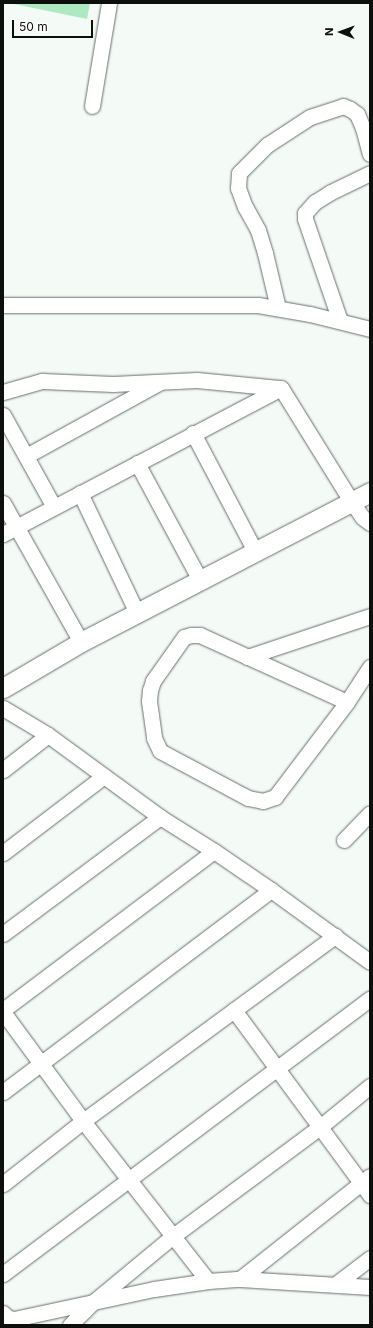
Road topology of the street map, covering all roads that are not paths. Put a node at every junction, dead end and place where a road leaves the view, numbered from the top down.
1 (109, 3) edge
2 (92, 106) dead end
3 (370, 154) edge
4 (369, 175) edge
5 (3, 305) edge
6 (278, 308) junction
7 (340, 321) junction
8 (368, 326) edge
9 (161, 382) junction
10 (279, 388) junction
11 (3, 392) edge
12 (3, 415) edge
13 (193, 433) junction
14 (26, 456) junction
15 (137, 463) junction
16 (370, 492) edge
17 (80, 493) junction
18 (351, 501) junction
19 (3, 503) edge
20 (54, 507) junction
21 (370, 524) edge
22 (16, 527) junction
23 (3, 534) edge
24 (255, 551) junction
25 (200, 580) junction
26 (137, 613) junction
27 (370, 616) edge
28 (81, 642) junction
29 (247, 657) junction
30 (370, 667) edge
31 (3, 688) edge
32 (347, 702) junction
33 (3, 708) edge
34 (48, 735) junction
35 (3, 770) edge
36 (104, 776) junction
37 (370, 813) edge
38 (160, 816) junction
39 (344, 840) dead end
40 (214, 851) junction
41 (3, 853) edge
42 (271, 890) junction
43 (3, 934) edge
44 (335, 936) junction
45 (370, 962) edge
46 (370, 998) edge
47 (234, 1010) junction
48 (3, 1011) edge
49 (41, 1063) junction
50 (276, 1068) junction
51 (370, 1086) edge
52 (3, 1092) edge
53 (83, 1121) junction
54 (320, 1127) junction
55 (128, 1180) junction
56 (365, 1180) edge
57 (3, 1184) edge
58 (370, 1196) edge
59 (173, 1236) junction
60 (370, 1258) edge
61 (3, 1274) edge
62 (240, 1279) junction
63 (208, 1281) junction
64 (336, 1284) junction
65 (370, 1287) edge
66 (92, 1302) junction
67 (3, 1313) edge
68 (70, 1325) edge

1 - 2 street
3 - 6 street
4 - 7 street
5 - 6 street
6 - 7 street
7 - 8 street
9 - 10 street
9 - 11 street
9 - 14 street
10 - 13 street
10 - 18 street
12 - 14 street
13 - 15 street
13 - 24 street
14 - 20 street
15 - 17 street
15 - 25 street
16 - 18 main road
17 - 20 street
17 - 26 street
18 - 21 street
18 - 24 main road
19 - 22 street
20 - 22 street
22 - 23 street
22 - 28 street
24 - 25 main road
25 - 26 main road
26 - 28 main road
27 - 29 street
28 - 31 main road
29 - 32 street
29 - 32 street
30 - 32 street
33 - 34 street
34 - 35 street
34 - 36 street
36 - 38 street
36 - 41 street
37 - 39 street
38 - 40 street
38 - 43 street
40 - 42 street
40 - 48 street
42 - 44 street
42 - 49 street
44 - 45 street
44 - 47 street
46 - 50 street
47 - 50 street
47 - 53 street
48 - 49 street
49 - 52 street
49 - 53 street
50 - 54 street
50 - 55 street
51 - 54 street
53 - 55 street
53 - 57 street
54 - 56 street
54 - 59 street
55 - 59 street
55 - 61 street
56 - 58 street
56 - 62 street
59 - 63 street
59 - 66 street
60 - 64 street
62 - 63 street
62 - 64 street
63 - 66 street
64 - 65 street
66 - 67 street
66 - 68 street

